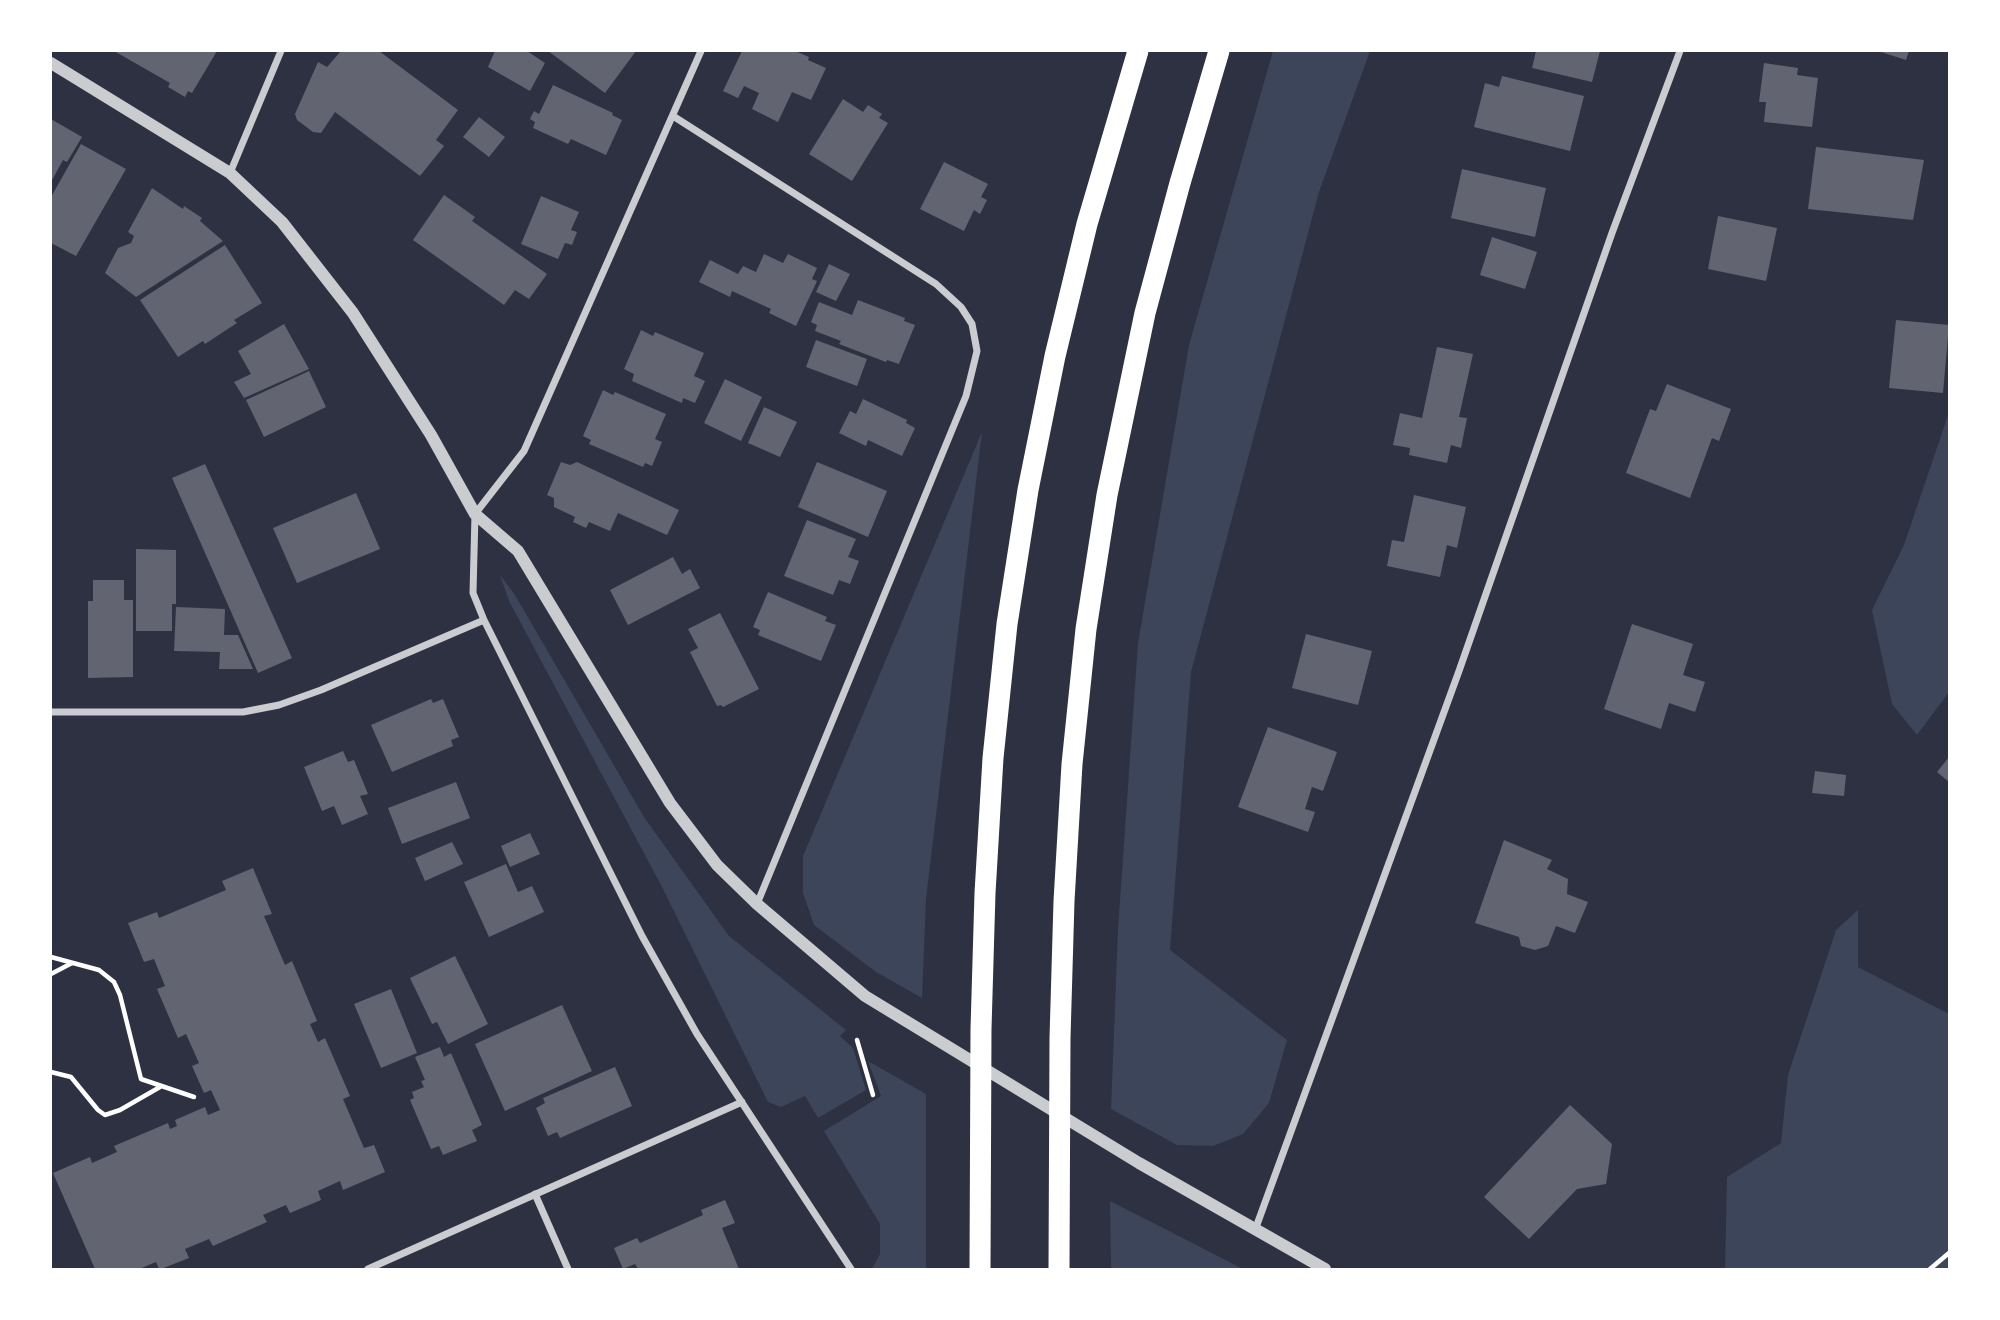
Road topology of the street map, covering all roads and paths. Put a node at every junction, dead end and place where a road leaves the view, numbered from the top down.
1 (281, 51) edge
2 (701, 51) edge
3 (1138, 51) edge
4 (1219, 51) edge
5 (1680, 51) edge
6 (51, 63) edge
7 (673, 116) junction
8 (230, 173) junction
9 (475, 514) junction
10 (484, 620) junction
11 (51, 712) edge
12 (757, 904) junction
13 (51, 957) edge
14 (73, 962) junction
15 (51, 974) edge
16 (857, 1040) dead end
17 (51, 1072) edge
18 (160, 1087) junction
19 (873, 1095) dead end
20 (194, 1097) dead end
21 (742, 1102) junction
22 (535, 1195) junction
23 (1255, 1230) junction
24 (1949, 1253) edge
25 (368, 1269) edge
26 (568, 1269) edge
27 (851, 1269) edge
28 (980, 1269) edge
29 (1059, 1269) edge
30 (1325, 1269) edge
31 (1930, 1269) edge

1 - 8 street
2 - 7 street
3 - 28 highway
4 - 29 highway
5 - 23 street
6 - 8 street
7 - 9 street
7 - 12 street
8 - 9 street
9 - 10 street
9 - 12 street
10 - 11 street
10 - 21 street
12 - 23 street
13 - 14 path
14 - 15 path
14 - 18 path
16 - 19 path
17 - 18 path
18 - 20 path
21 - 22 street
21 - 27 street
22 - 25 street
22 - 26 street
23 - 30 street
24 - 31 path

